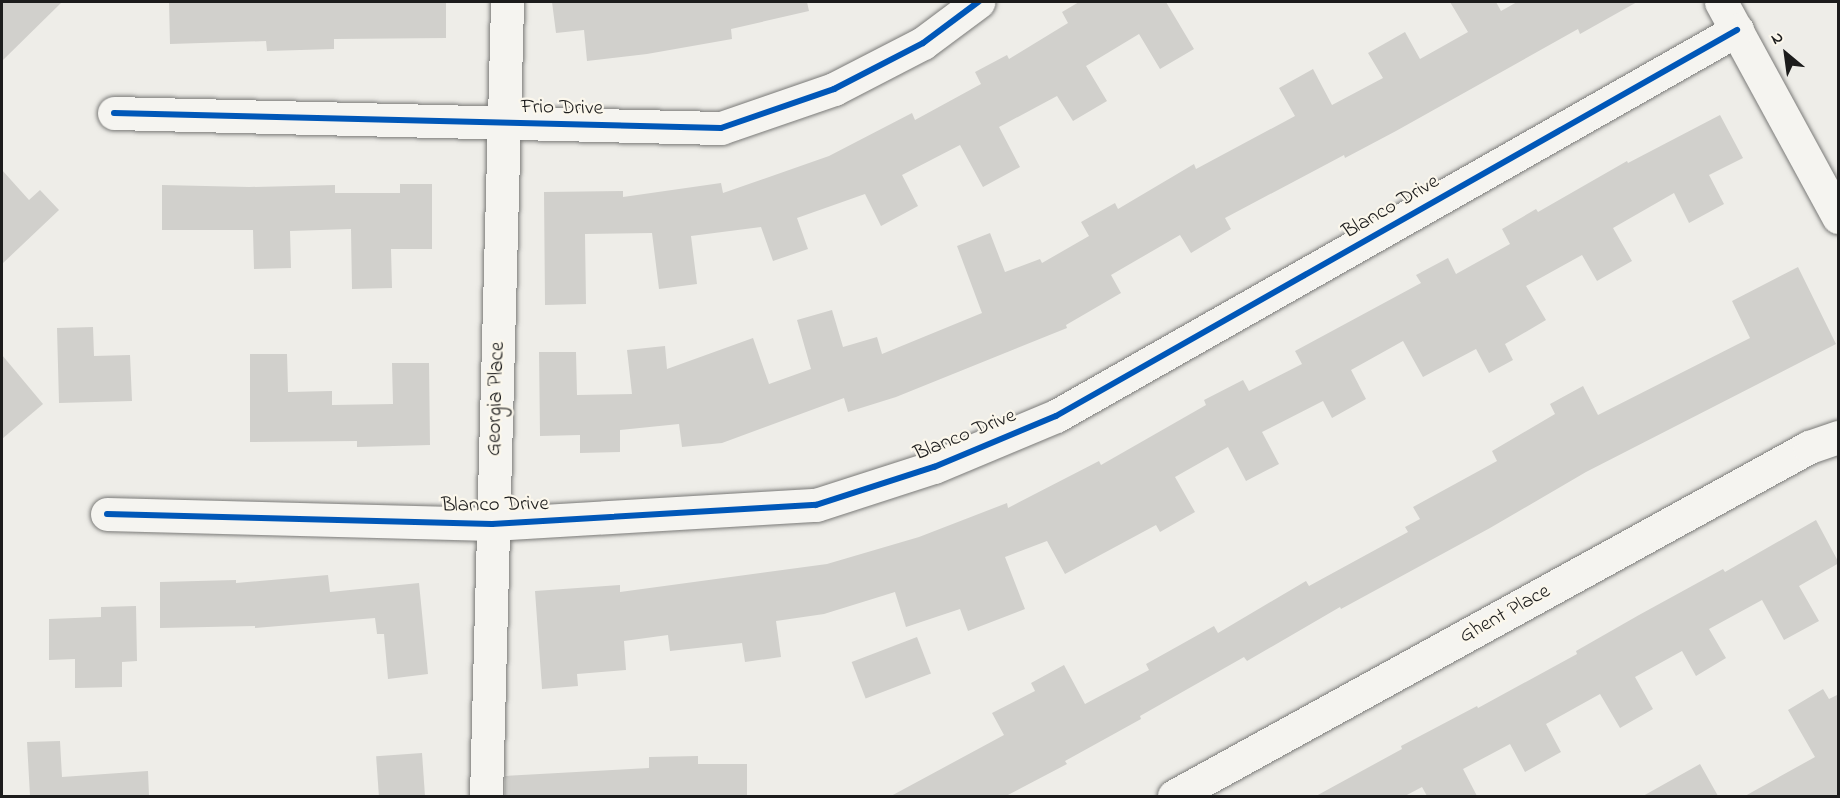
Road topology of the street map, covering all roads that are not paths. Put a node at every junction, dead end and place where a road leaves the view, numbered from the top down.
1 (507, 2) edge
2 (978, 2) edge
3 (1721, 2) edge
4 (1737, 30) junction
5 (114, 113) dead end
6 (503, 124) junction
7 (1839, 217) edge
8 (1839, 437) edge
9 (107, 514) dead end
10 (492, 524) junction
11 (486, 796) edge
12 (1174, 796) edge

1 - 6 street, Georgia Place
2 - 6 street, Frio Drive
3 - 4 street
4 - 7 street
4 - 10 street, Blanco Drive
5 - 6 street, Frio Drive
6 - 10 street, Georgia Place
8 - 12 street, Ghent Place
9 - 10 street, Blanco Drive
10 - 11 street, Georgia Place

